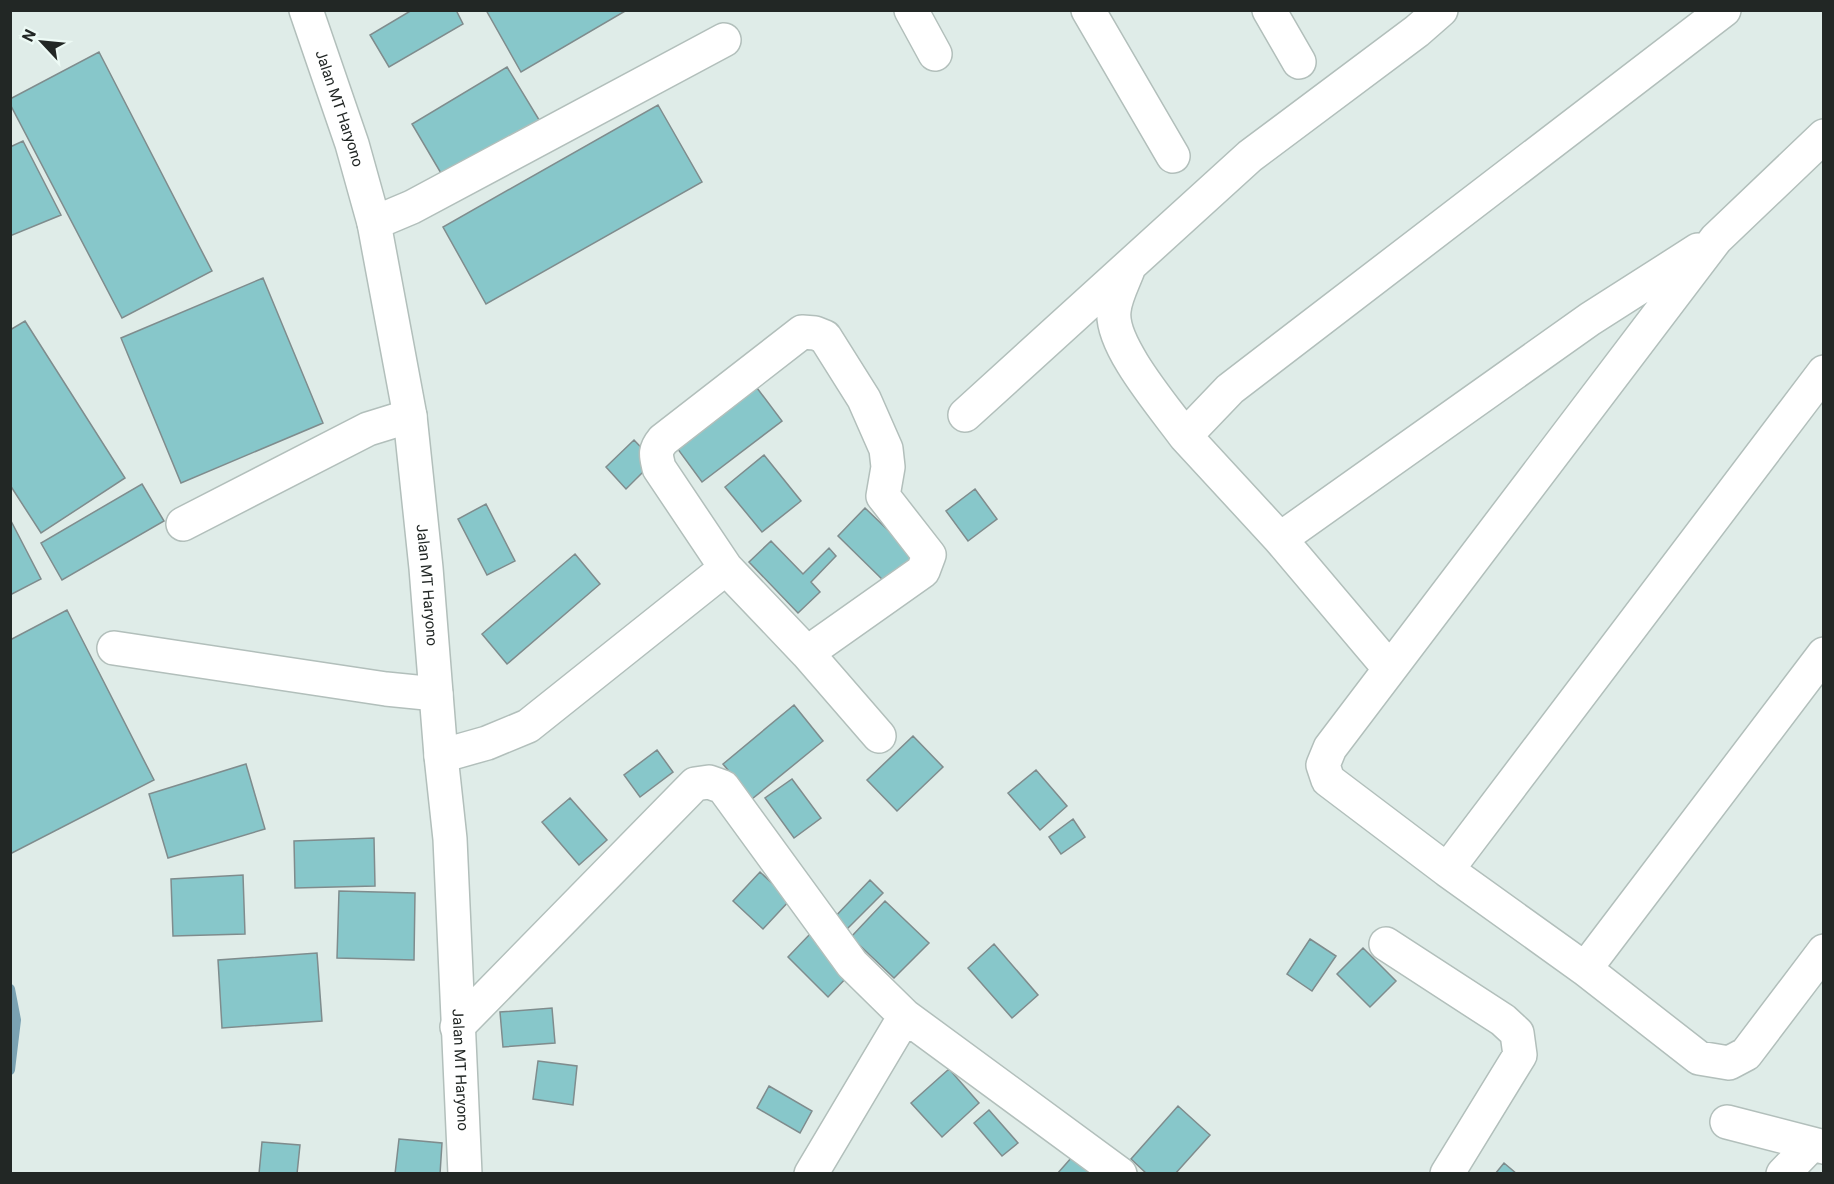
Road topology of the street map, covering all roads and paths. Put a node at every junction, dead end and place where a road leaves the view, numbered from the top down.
1 (306, 10) edge
2 (911, 10) edge
3 (1088, 10) edge
4 (1269, 10) edge
5 (1441, 10) edge
6 (1724, 10) edge
7 (724, 40) dead end
8 (935, 54) dead end
9 (1299, 62) dead end
10 (1824, 136) edge
11 (1173, 156) dead end
12 (374, 223) junction
13 (1716, 238) junction
14 (1129, 267) junction
15 (1824, 372) edge
16 (965, 415) dead end
17 (410, 416) junction
18 (1185, 436) junction
19 (183, 524) dead end
20 (1280, 539) junction
21 (726, 568) junction
22 (114, 648) dead end
23 (807, 653) junction
24 (1824, 654) edge
25 (1390, 669) junction
26 (436, 694) junction
27 (879, 736) dead end
28 (441, 756) junction
29 (1447, 870) junction
30 (1386, 944) dead end
31 (1824, 951) edge
32 (1585, 969) junction
33 (905, 1016) junction
34 (457, 1027) junction
35 (1727, 1122) dead end
36 (1817, 1146) edge
37 (465, 1173) edge
38 (811, 1173) edge
39 (1120, 1173) edge
40 (1447, 1173) edge
41 (1783, 1173) edge

1 - 12 street, Jalan MT Haryono
2 - 8 street
3 - 11 street
4 - 9 street
5 - 14 street
6 - 18 street
7 - 12 street
10 - 13 street
12 - 17 street, Jalan MT Haryono
13 - 20 street
13 - 25 street
14 - 16 street
14 - 18 street
15 - 29 street
17 - 19 street
17 - 26 street, Jalan MT Haryono
18 - 20 street
20 - 25 street
21 - 23 street
21 - 23 street
21 - 28 street
22 - 26 street
23 - 27 street
24 - 32 street
25 - 29 street
26 - 28 street, Jalan MT Haryono
28 - 34 street, Jalan MT Haryono
29 - 32 street
30 - 40 street
31 - 32 street
33 - 34 street
33 - 38 street
33 - 39 street
34 - 37 street, Jalan MT Haryono
35 - 36 street
36 - 41 street

